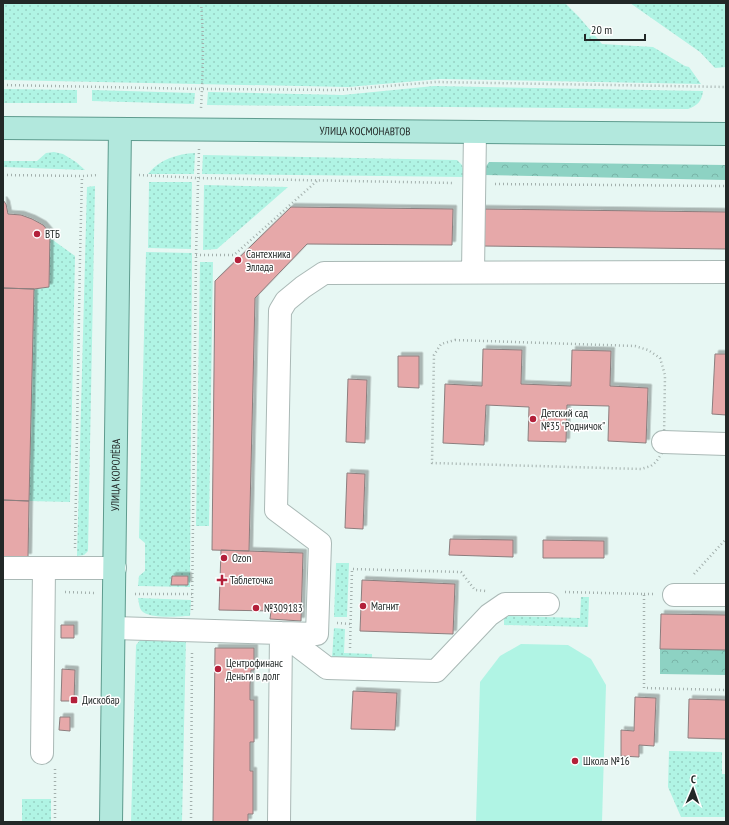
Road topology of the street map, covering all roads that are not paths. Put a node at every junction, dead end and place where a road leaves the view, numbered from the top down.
1 (3, 128) edge
2 (120, 129) junction
3 (475, 132) junction
4 (726, 134) edge
5 (473, 272) junction
6 (726, 272) edge
7 (663, 442) road end
8 (726, 444) edge
9 (3, 568) edge
10 (44, 568) junction
11 (115, 568) junction
12 (674, 595) dead end
13 (726, 595) edge
14 (548, 604) dead end
15 (114, 628) junction
16 (281, 633) junction
17 (49, 760) road end
18 (111, 822) edge
19 (279, 822) edge

1 - 2 main road, УЛИЦА КОСМОНАВТОВ
2 - 3 main road, УЛИЦА КОСМОНАВТОВ
2 - 11 main road, УЛИЦА КОРОЛЁВА
3 - 4 main road, УЛИЦА КОСМОНАВТОВ
3 - 5 lane
5 - 6 lane
5 - 16 lane
7 - 8 lane
9 - 10 lane
10 - 11 lane
10 - 17 lane
11 - 15 main road, УЛИЦА КОРОЛЁВА
12 - 13 lane
14 - 16 lane
15 - 16 lane
15 - 18 main road, УЛИЦА КОРОЛЁВА
16 - 19 lane

